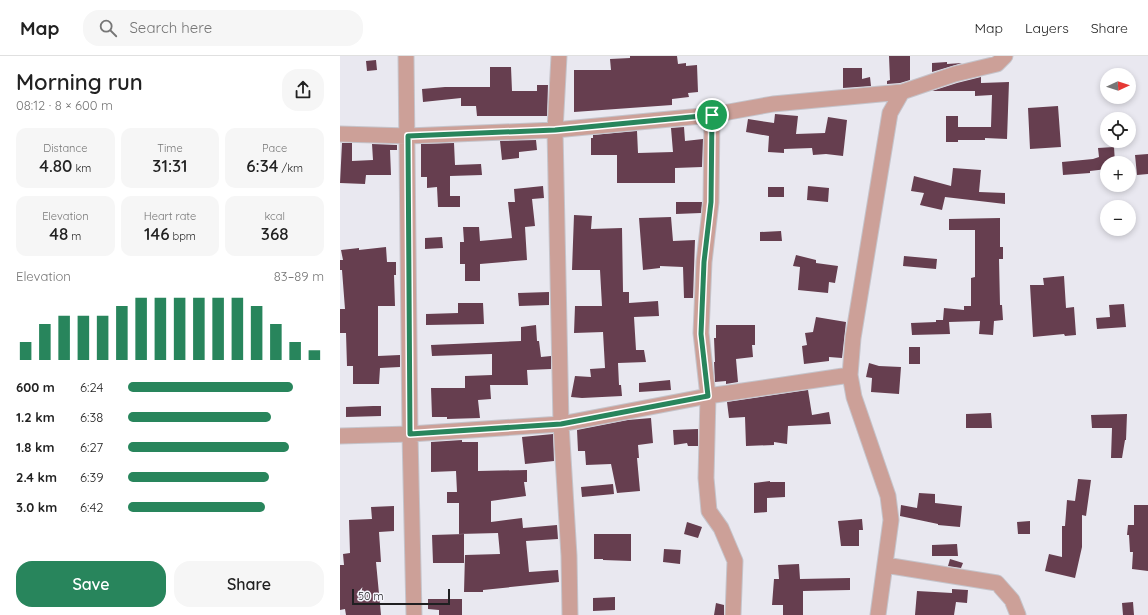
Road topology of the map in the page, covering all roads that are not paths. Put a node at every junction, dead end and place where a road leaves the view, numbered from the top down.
1 (406, 56) edge
2 (559, 56) edge
3 (1005, 56) edge
4 (902, 92) junction
5 (712, 115) junction
6 (555, 130) junction
7 (340, 134) edge
8 (408, 136) junction
9 (850, 375) junction
10 (708, 396) junction
11 (561, 424) junction
12 (410, 434) junction
13 (340, 436) edge
14 (885, 565) junction
15 (414, 615) edge
16 (570, 615) edge
17 (733, 615) edge
18 (878, 615) edge
19 (1018, 615) edge

1 - 8 street
2 - 6 street
3 - 4 street
4 - 5 street
4 - 9 street
5 - 6 street
5 - 10 street
6 - 8 street
6 - 11 street
7 - 8 street
8 - 12 street
9 - 10 street
9 - 14 street
10 - 11 street
10 - 17 street
11 - 12 street
11 - 16 street
12 - 13 street
12 - 15 street
14 - 18 street
14 - 19 street

